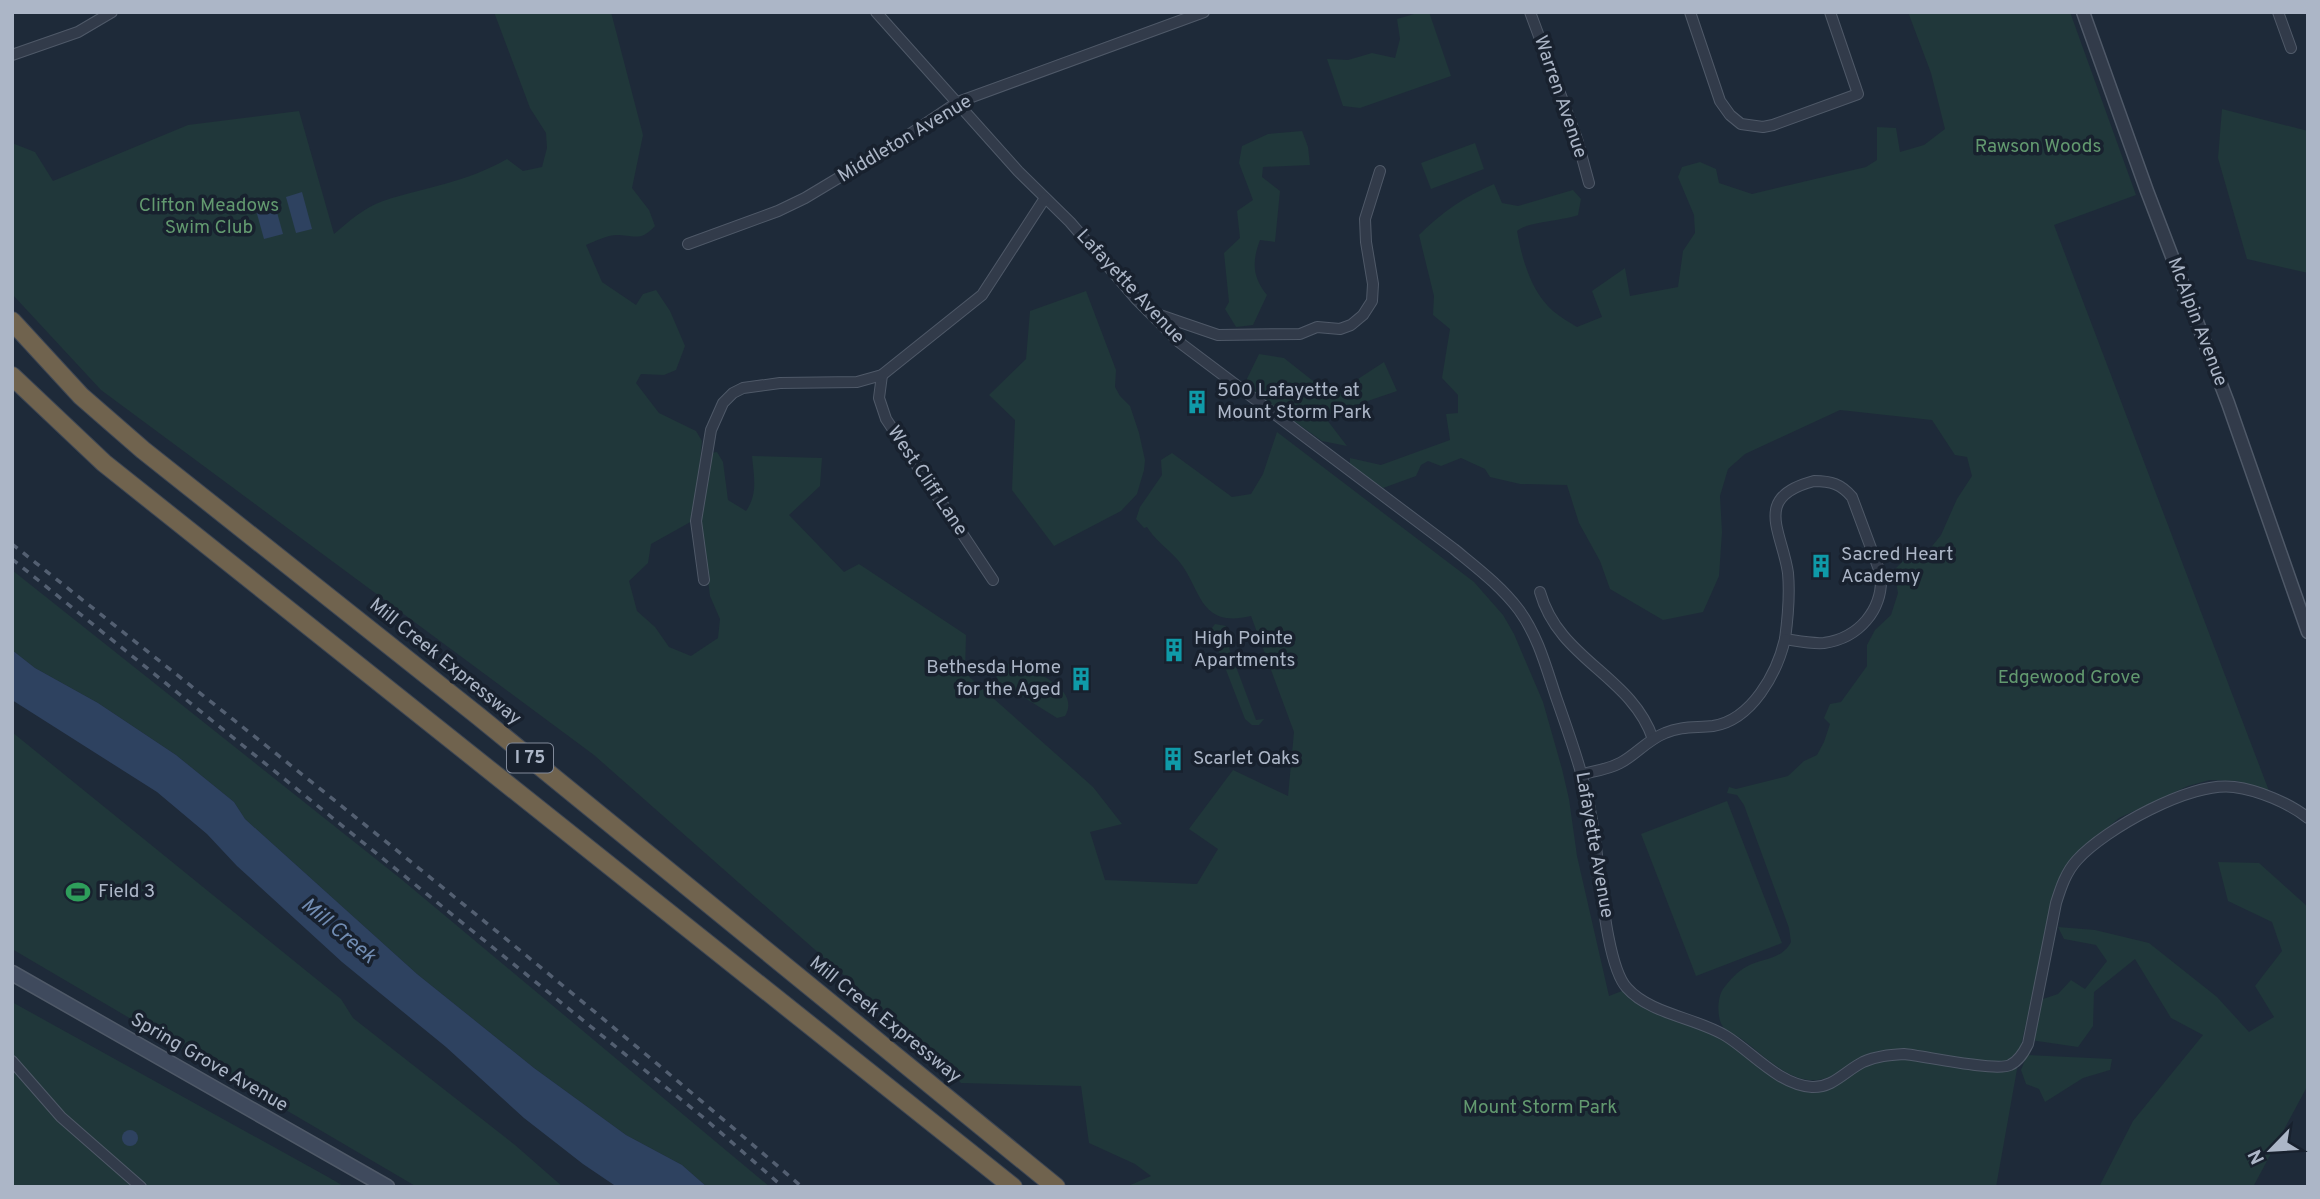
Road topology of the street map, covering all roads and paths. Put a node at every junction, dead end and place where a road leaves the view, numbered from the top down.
1 (112, 12) edge
2 (876, 12) edge
3 (1204, 12) edge
4 (1530, 12) edge
5 (1689, 12) edge
6 (1830, 12) edge
7 (2083, 12) edge
8 (2278, 12) edge
9 (2291, 48) dead end
10 (12, 55) edge
11 (958, 102) junction
12 (1380, 172) dead end
13 (1589, 183) dead end
14 (1045, 198) junction
15 (688, 244) dead end
16 (1148, 311) junction
17 (12, 321) edge
18 (882, 375) junction
19 (12, 376) edge
20 (704, 580) dead end
21 (993, 580) dead end
22 (1540, 592) dead end
23 (2308, 632) edge
24 (1785, 639) junction
25 (1653, 738) junction
26 (1583, 774) junction
27 (2308, 818) edge
28 (12, 973) edge
29 (12, 1062) edge
30 (365, 1181) edge
31 (383, 1186) edge
32 (141, 1187) edge
33 (1013, 1187) edge
34 (1056, 1187) edge

1 - 10 street
2 - 11 street, Lafayette Avenue
3 - 11 street, Middleton Avenue
4 - 13 street, Warren Avenue
5 - 6 street
7 - 23 street, McAlpin Avenue
8 - 9 street
11 - 14 street, Lafayette Avenue
11 - 15 street, Middleton Avenue
12 - 16 street
14 - 16 street, Lafayette Avenue
14 - 18 street
16 - 26 street, Lafayette Avenue
17 - 34 highway, Mill Creek Expressway / I 75
18 - 20 street
18 - 21 street, West Cliff Lane
19 - 33 highway, I 75
22 - 25 street
24 - 24 street
24 - 25 street
25 - 26 street
26 - 27 street, Lafayette Avenue
28 - 30 main road, Spring Grove Avenue
29 - 32 street
30 - 31 main road, Spring Grove Avenue

